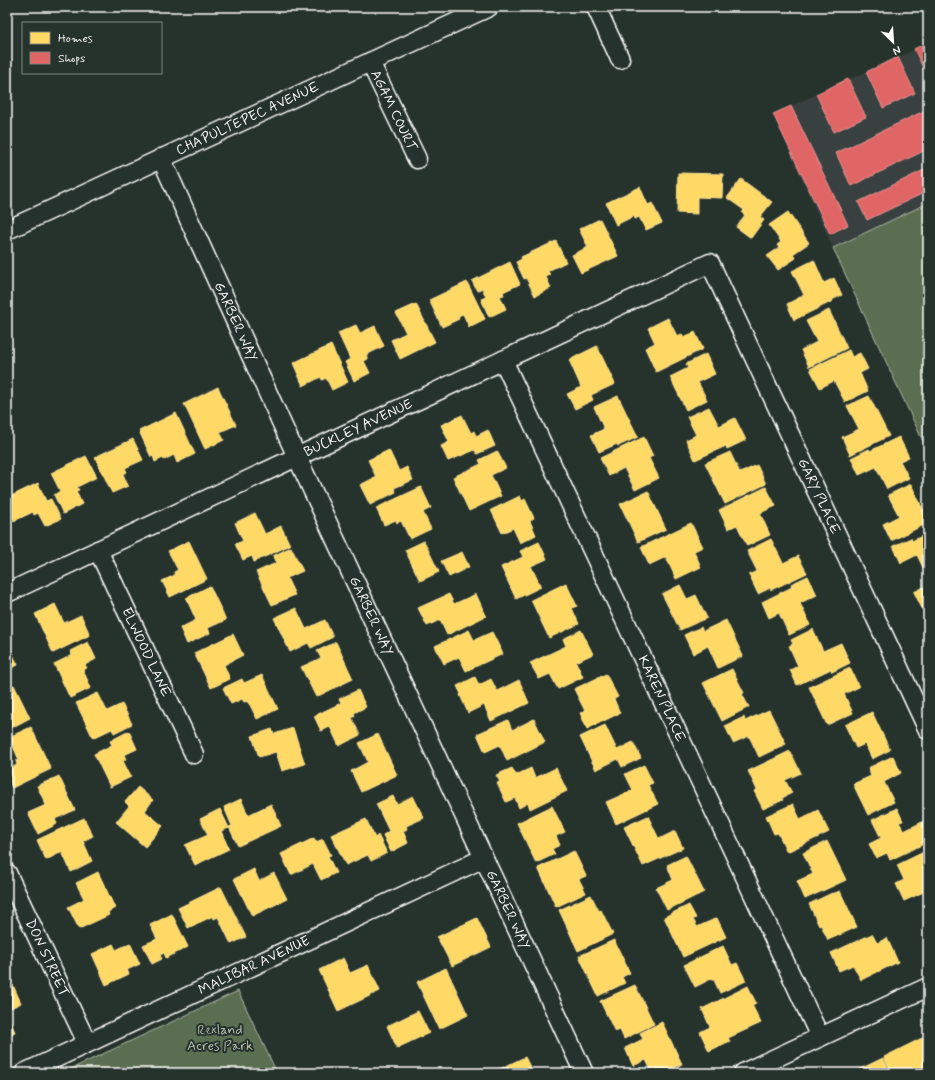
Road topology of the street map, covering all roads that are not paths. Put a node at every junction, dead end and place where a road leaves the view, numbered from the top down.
1 (488, 7) edge
2 (596, 7) edge
3 (620, 59) dead end
4 (370, 62) junction
5 (161, 158) junction
6 (417, 160) dead end
7 (7, 230) edge
8 (710, 264) joint
9 (503, 360) junction
10 (297, 456) junction
11 (98, 550) junction
12 (7, 593) edge
13 (928, 730) edge
14 (194, 754) dead end
15 (484, 858) junction
16 (7, 873) edge
17 (928, 987) edge
18 (820, 1037) junction
19 (87, 1044) junction
20 (24, 1073) edge
21 (584, 1073) edge
22 (743, 1073) edge

1 - 4 street, CHAPULTEPEC AVENUE
2 - 3 street
4 - 5 street, CHAPULTEPEC AVENUE
4 - 6 street, AGAM COURT
5 - 7 street, CHAPULTEPEC AVENUE
5 - 10 street, GARBER WAY
8 - 9 street, BUCKLEY AVENUE
8 - 13 street, GARY PLACE
9 - 10 street, BUCKLEY AVENUE
9 - 18 street, KAREN PLACE
10 - 11 street, BUCKLEY AVENUE
10 - 15 street, GARBER WAY
11 - 12 street, BUCKLEY AVENUE
11 - 14 street, ELWOOD LANE
15 - 19 street, MALIBAR AVENUE
15 - 21 street, GARBER WAY
16 - 19 street, DON STREET
17 - 18 street
18 - 22 street
19 - 20 street, MALIBAR AVENUE

